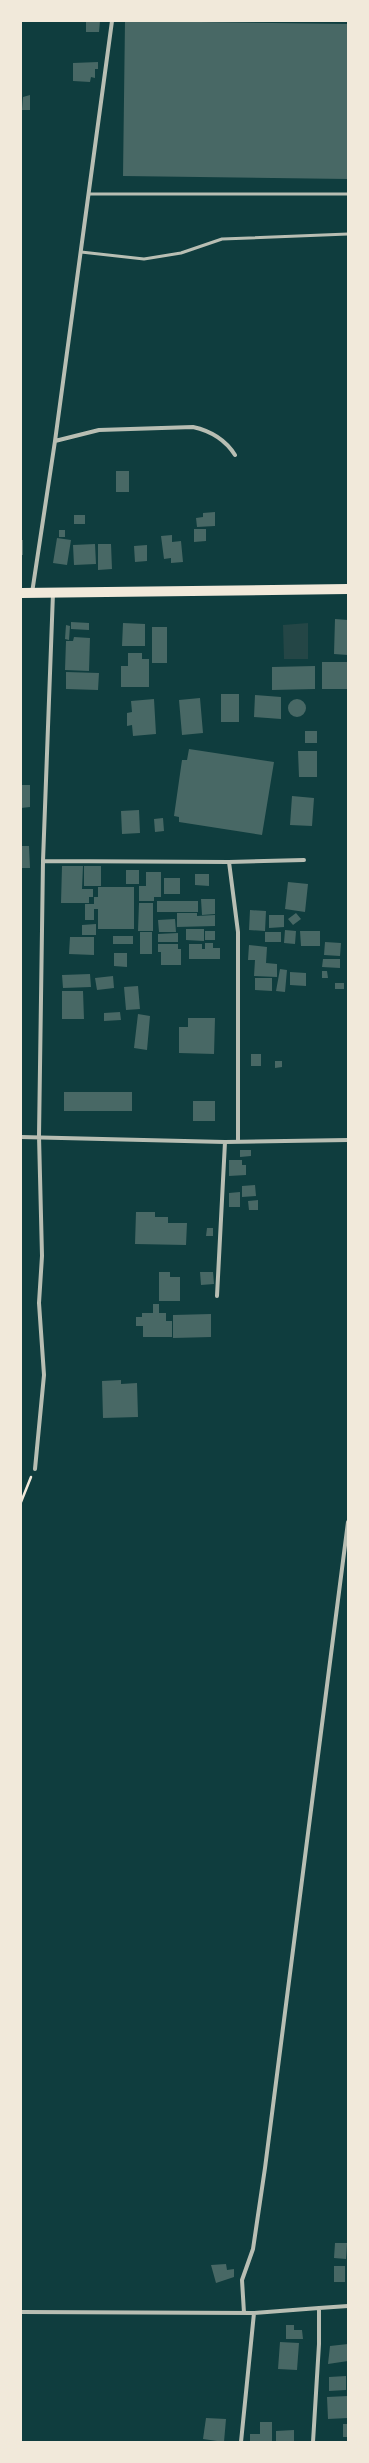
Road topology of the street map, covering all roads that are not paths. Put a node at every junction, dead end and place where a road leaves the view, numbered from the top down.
1 (112, 21) edge
2 (89, 194) junction
3 (348, 194) edge
4 (348, 234) edge
5 (81, 252) junction
6 (56, 441) junction
7 (235, 455) dead end
8 (348, 589) edge
9 (21, 593) edge
10 (32, 593) junction
11 (53, 593) junction
12 (304, 860) dead end
13 (43, 861) junction
14 (229, 862) junction
15 (39, 1136) junction
16 (21, 1137) edge
17 (238, 1140) junction
18 (348, 1140) edge
19 (225, 1142) junction
20 (217, 1296) dead end
21 (35, 1469) road end
22 (348, 1522) edge
23 (348, 2306) edge
24 (318, 2308) junction
25 (21, 2312) edge
26 (244, 2312) junction
27 (254, 2312) junction
28 (241, 2442) edge
29 (313, 2442) edge

1 - 2 street
2 - 3 lane
2 - 5 street
4 - 5 lane
5 - 6 street
6 - 7 street
6 - 10 street
8 - 11 main road
9 - 10 main road
10 - 11 main road
11 - 13 street
12 - 14 street
13 - 14 street
13 - 15 street
14 - 17 street
15 - 16 street
15 - 19 street
15 - 21 street
17 - 18 street
17 - 19 street
19 - 20 street
22 - 26 street
23 - 24 street
24 - 27 street
24 - 29 street
25 - 26 street
26 - 27 street
27 - 28 street

